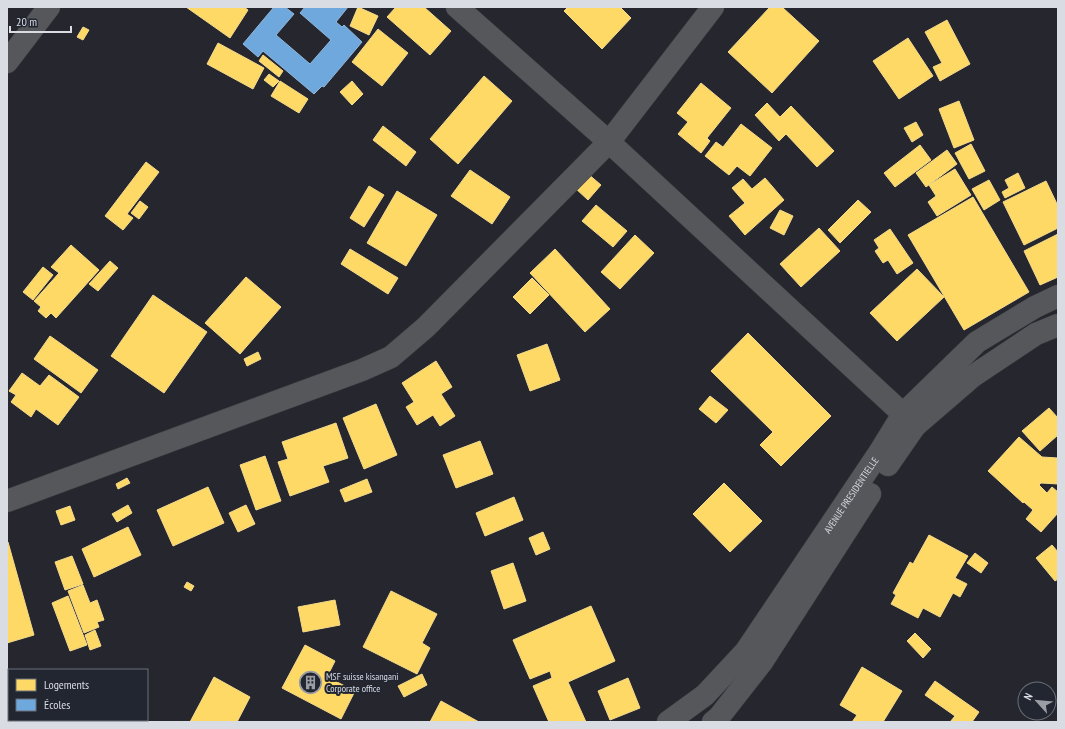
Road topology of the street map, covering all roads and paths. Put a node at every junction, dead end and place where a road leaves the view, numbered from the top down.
1 (49, 7) edge
2 (457, 7) edge
3 (713, 7) edge
4 (7, 62) edge
5 (609, 142) junction
6 (1058, 296) edge
7 (1058, 325) edge
8 (909, 420) junction
9 (7, 501) edge
10 (754, 656) junction
11 (668, 722) edge
12 (713, 722) edge

1 - 4 street
2 - 5 street
3 - 5 street
5 - 8 street
5 - 9 street
6 - 8 street, AVENUE PRESIDENTIELLE
7 - 8 street, AVENUE PRESIDENTIELLE
8 - 10 street, AVENUE PRESIDENTIELLE
10 - 11 street, AVENUE PRESIDENTIELLE
10 - 12 street, AVENUE PRESIDENTIELLE

